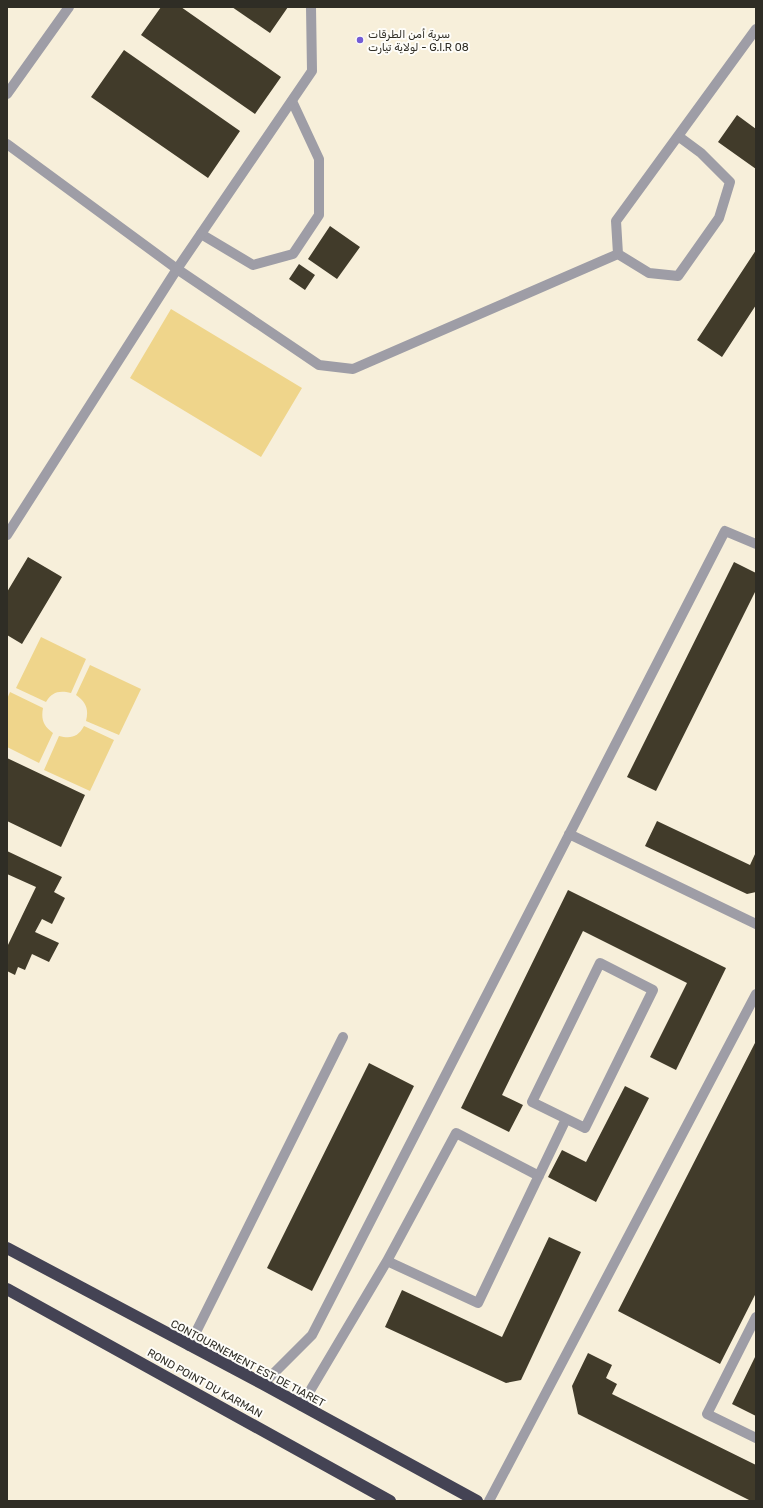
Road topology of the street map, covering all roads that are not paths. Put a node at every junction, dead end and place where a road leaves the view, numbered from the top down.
1 (69, 7) edge
2 (311, 7) edge
3 (756, 29) edge
4 (7, 94) edge
5 (292, 101) junction
6 (678, 136) junction
7 (7, 144) edge
8 (201, 234) junction
9 (618, 254) junction
10 (177, 269) junction
11 (7, 535) edge
12 (756, 544) edge
13 (569, 834) junction
14 (756, 924) edge
15 (756, 994) edge
16 (343, 1037) dead end
17 (566, 1119) junction
18 (539, 1176) junction
19 (7, 1248) edge
20 (387, 1261) junction
21 (7, 1289) edge
22 (756, 1317) edge
23 (189, 1346) junction
24 (264, 1384) junction
25 (301, 1406) junction
26 (756, 1438) edge
27 (390, 1501) edge
28 (477, 1501) edge
29 (489, 1501) edge

1 - 4 street
2 - 5 street
3 - 6 street
5 - 8 street
5 - 8 street
6 - 9 street
6 - 9 street
7 - 10 street
8 - 10 street
9 - 10 street
10 - 11 street
12 - 13 street
13 - 14 street
13 - 24 street
15 - 29 street
16 - 23 street
17 - 17 street
17 - 18 street
18 - 20 street
18 - 20 street
19 - 23 highway, CONTOURNEMENT EST DE TIARET
20 - 25 street
21 - 27 highway, ROND POINT DU KARMAN
22 - 26 street
23 - 24 highway, CONTOURNEMENT EST DE TIARET
24 - 25 highway, CONTOURNEMENT EST DE TIARET
25 - 28 highway, CONTOURNEMENT EST DE TIARET

